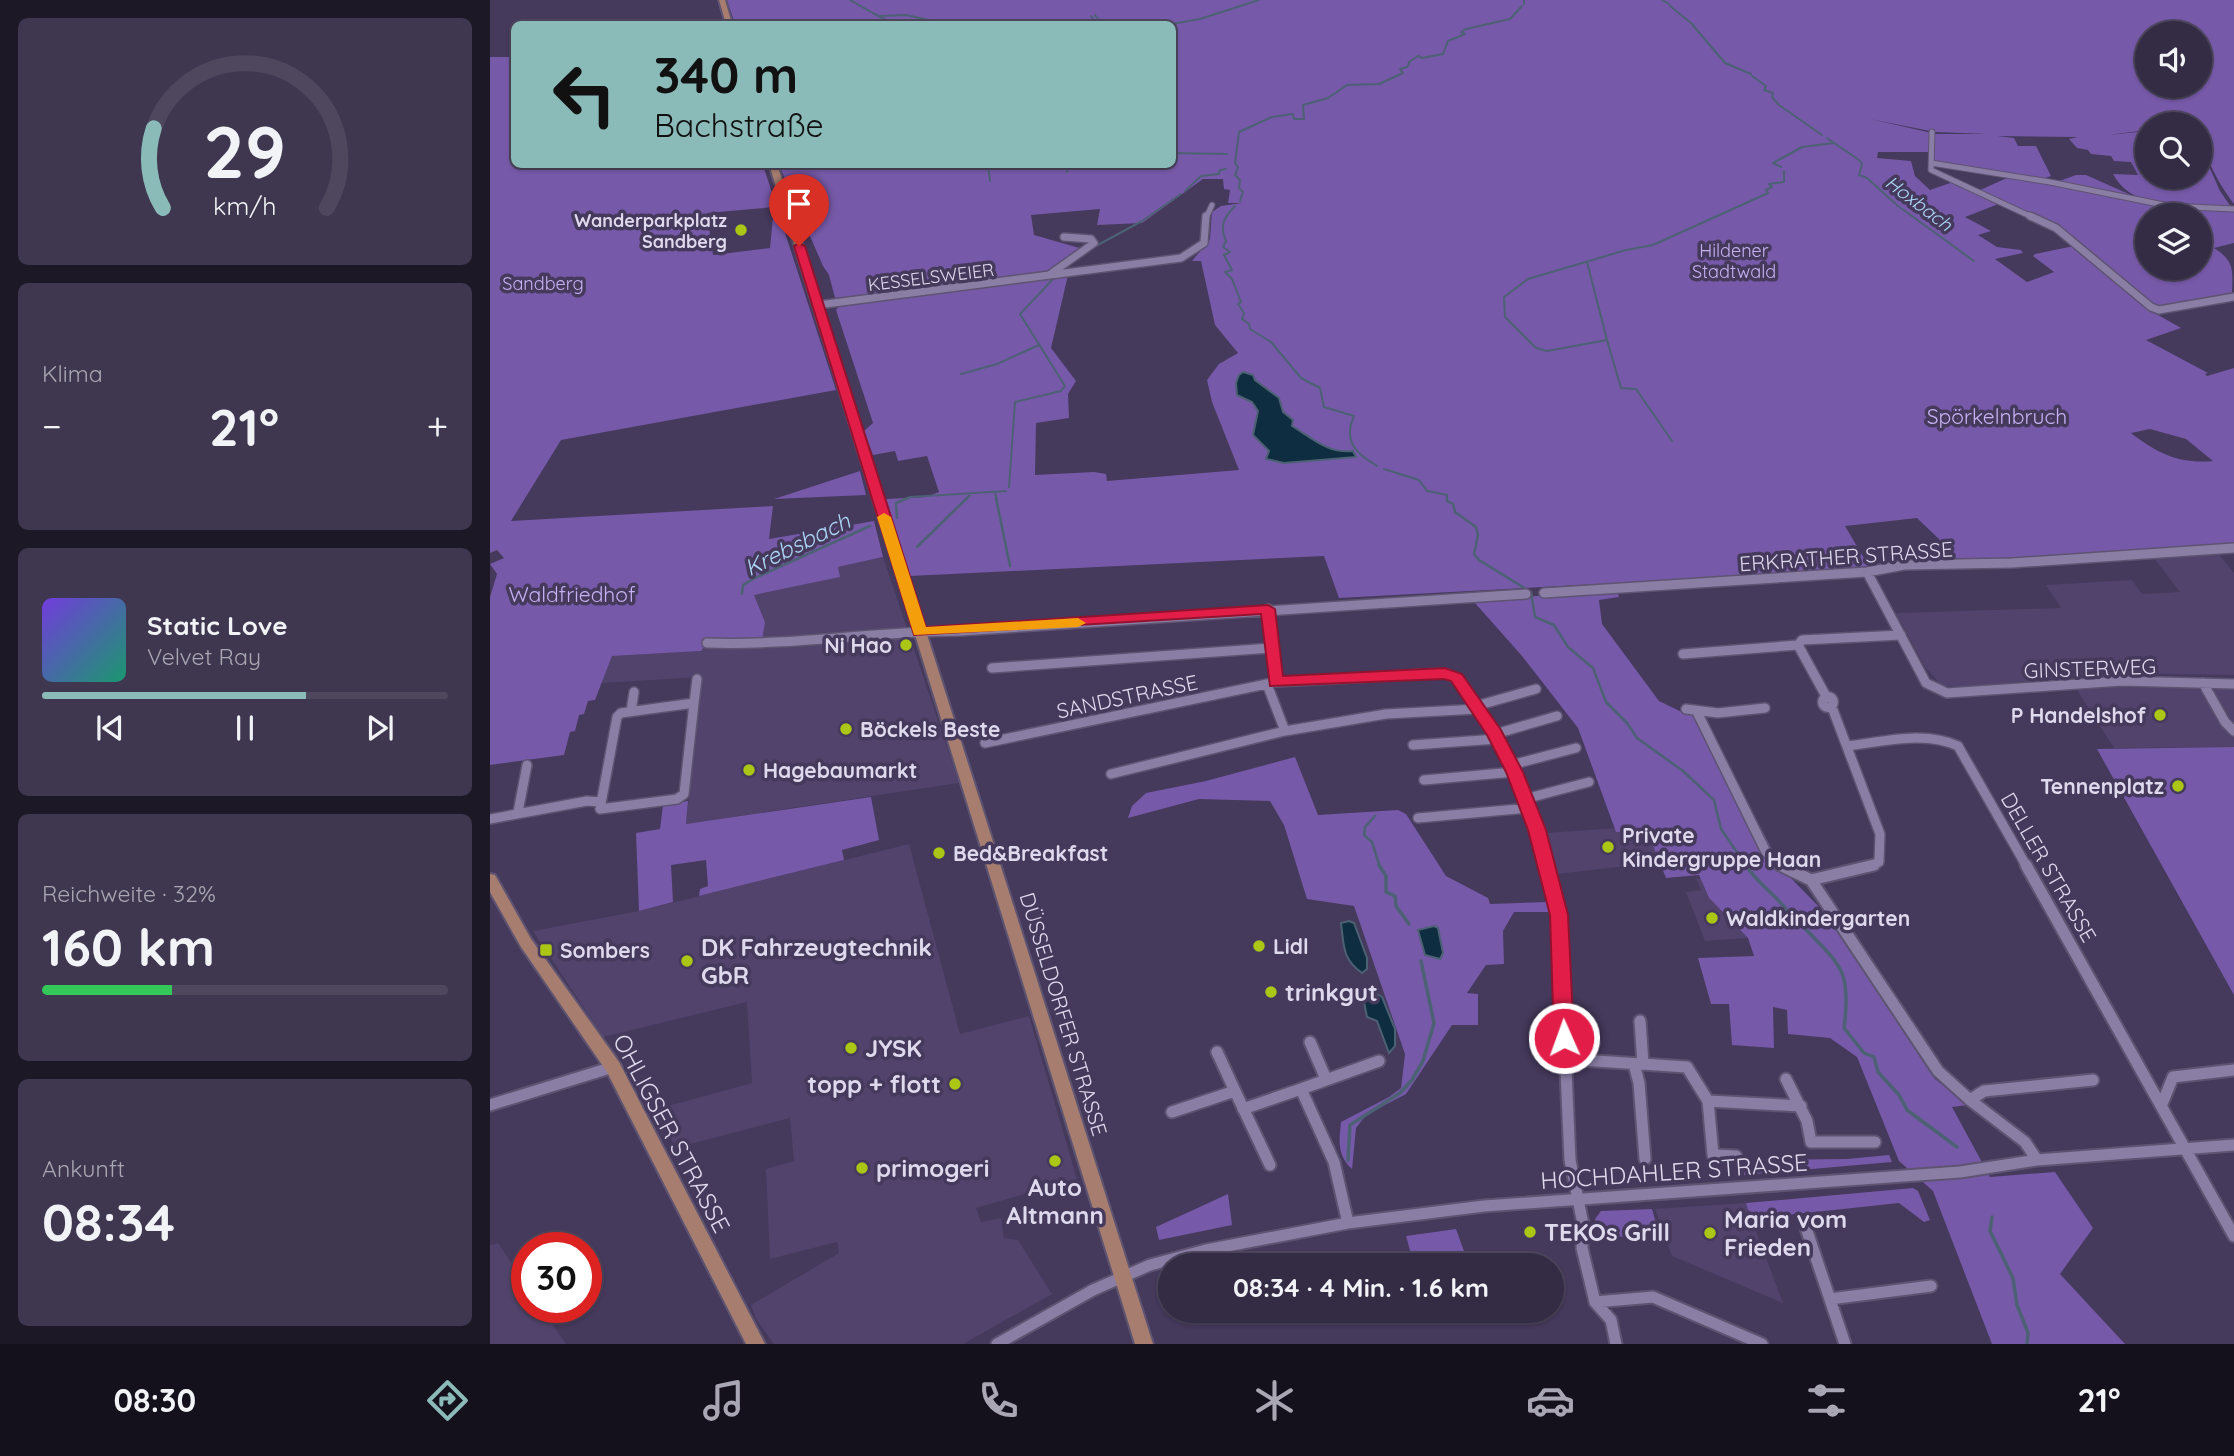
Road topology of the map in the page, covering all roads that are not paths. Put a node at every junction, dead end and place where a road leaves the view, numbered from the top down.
1 (722, 0) edge
2 (728, 21) edge
3 (1932, 132) dead end
4 (1931, 163) junction
5 (774, 168) edge
6 (1212, 205) dead end
7 (2234, 209) edge
8 (1064, 237) dead end
9 (1048, 276) junction
10 (2234, 297) edge
11 (818, 305) junction
12 (2234, 548) edge
13 (1867, 572) junction
14 (1544, 593) dead end
15 (1526, 594) dead end
16 (1268, 609) junction
17 (920, 632) junction
18 (1901, 635) junction
19 (707, 643) dead end
20 (1798, 645) junction
21 (1271, 648) junction
22 (1683, 653) dead end
23 (992, 668) dead end
24 (697, 679) dead end
25 (1271, 683) junction
26 (2203, 683) junction
27 (2234, 684) edge
28 (1536, 689) dead end
29 (634, 692) dead end
30 (1947, 693) joint
31 (1827, 698) dead end
32 (694, 702) junction
33 (1477, 708) junction
34 (1765, 708) dead end
35 (1686, 709) dead end
36 (1833, 710) dead end
37 (631, 711) junction
38 (1697, 712) junction
39 (1557, 716) dead end
40 (1285, 731) junction
41 (2234, 731) edge
42 (1496, 736) junction
43 (985, 743) dead end
44 (1413, 745) dead end
45 (1847, 746) junction
46 (1576, 748) dead end
47 (527, 765) dead end
48 (1513, 769) junction
49 (1111, 774) dead end
50 (1424, 780) dead end
51 (1589, 782) dead end
52 (601, 802) junction
53 (1527, 803) junction
54 (517, 812) junction
55 (1418, 818) dead end
56 (490, 819) edge
57 (490, 879) edge
58 (1811, 880) junction
59 (1640, 1021) dead end
60 (1310, 1042) dead end
61 (1217, 1052) dead end
62 (1565, 1059) junction
63 (1379, 1061) dead end
64 (1639, 1064) junction
65 (612, 1067) junction
66 (2234, 1070) edge
67 (1326, 1079) junction
68 (2092, 1080) dead end
69 (1301, 1089) junction
70 (1235, 1091) junction
71 (1970, 1100) junction
72 (1708, 1101) junction
73 (2162, 1104) junction
74 (490, 1105) edge
75 (1243, 1109) junction
76 (1172, 1112) dead end
77 (1875, 1142) dead end
78 (2234, 1145) edge
79 (2186, 1149) junction
80 (1736, 1156) dead end
81 (1645, 1159) dead end
82 (2037, 1160) junction
83 (1270, 1165) dead end
84 (1577, 1198) junction
85 (1348, 1223) junction
86 (1805, 1228) dead end
87 (2234, 1236) edge
88 (1123, 1276) junction
89 (1931, 1286) dead end
90 (1830, 1299) junction
91 (1595, 1302) junction
92 (756, 1344) edge
93 (997, 1344) edge
94 (1144, 1344) edge
95 (1616, 1344) edge
96 (1762, 1344) edge
97 (1845, 1344) edge

1 - 2 main road
3 - 4 street
4 - 7 street
4 - 10 street
5 - 11 main road, DÜSSELDORFER STRASSE
6 - 9 street, KESSELSWEIER
8 - 9 street, KESSELSWEIER
9 - 11 street, KESSELSWEIER
11 - 17 main road, DÜSSELDORFER STRASSE
12 - 13 street, ERKRATHER STRASSE
13 - 14 street, ERKRATHER STRASSE
13 - 18 street
15 - 16 street
16 - 17 street
16 - 21 street
17 - 19 street
17 - 88 main road, DÜSSELDORFER STRASSE
18 - 20 street
18 - 30 street
20 - 22 street
20 - 31 street
21 - 23 street
21 - 25 street
24 - 32 street
25 - 33 street, SANDSTRASSE
25 - 40 street
25 - 43 street, SANDSTRASSE
26 - 27 street, GINSTERWEG
26 - 30 street, GINSTERWEG
26 - 41 street
28 - 33 street
29 - 37 street
32 - 37 street
32 - 52 street
33 - 40 street
33 - 42 street, SANDSTRASSE
34 - 38 street
35 - 38 street
36 - 45 street
37 - 52 street
38 - 58 street
39 - 42 street
40 - 49 street
42 - 44 street
42 - 48 street, SANDSTRASSE
45 - 58 street
45 - 73 street, DELLER STRASSE
46 - 48 street
47 - 54 street
48 - 50 street
48 - 53 street, SANDSTRASSE
51 - 53 street
52 - 54 street
53 - 55 street
53 - 62 street, SANDSTRASSE
54 - 56 street
57 - 65 main road, OHLIGSER STRASSE
58 - 71 street
59 - 64 street
60 - 67 street
61 - 70 street
62 - 64 street
62 - 84 street, SANDSTRASSE
63 - 67 street
64 - 72 street
64 - 81 street
65 - 74 street
65 - 92 main road, OHLIGSER STRASSE
66 - 73 street
67 - 69 street
68 - 71 street
69 - 75 street
69 - 85 street
70 - 75 street
70 - 76 street
71 - 82 street
72 - 77 street
72 - 80 street
73 - 79 street, DELLER STRASSE
75 - 83 street
78 - 79 street, HOCHDAHLER STRASSE
79 - 82 street, HOCHDAHLER STRASSE
79 - 87 street, DELLER STRASSE
82 - 84 street, HOCHDAHLER STRASSE
84 - 85 street, HOCHDAHLER STRASSE
84 - 91 street, SANDSTRASSE
85 - 88 street, HOCHDAHLER STRASSE
86 - 90 street
88 - 93 street, HOCHDAHLER STRASSE
88 - 94 main road, DÜSSELDORFER STRASSE
89 - 90 street
90 - 97 street
91 - 95 street, SANDSTRASSE
91 - 96 street

